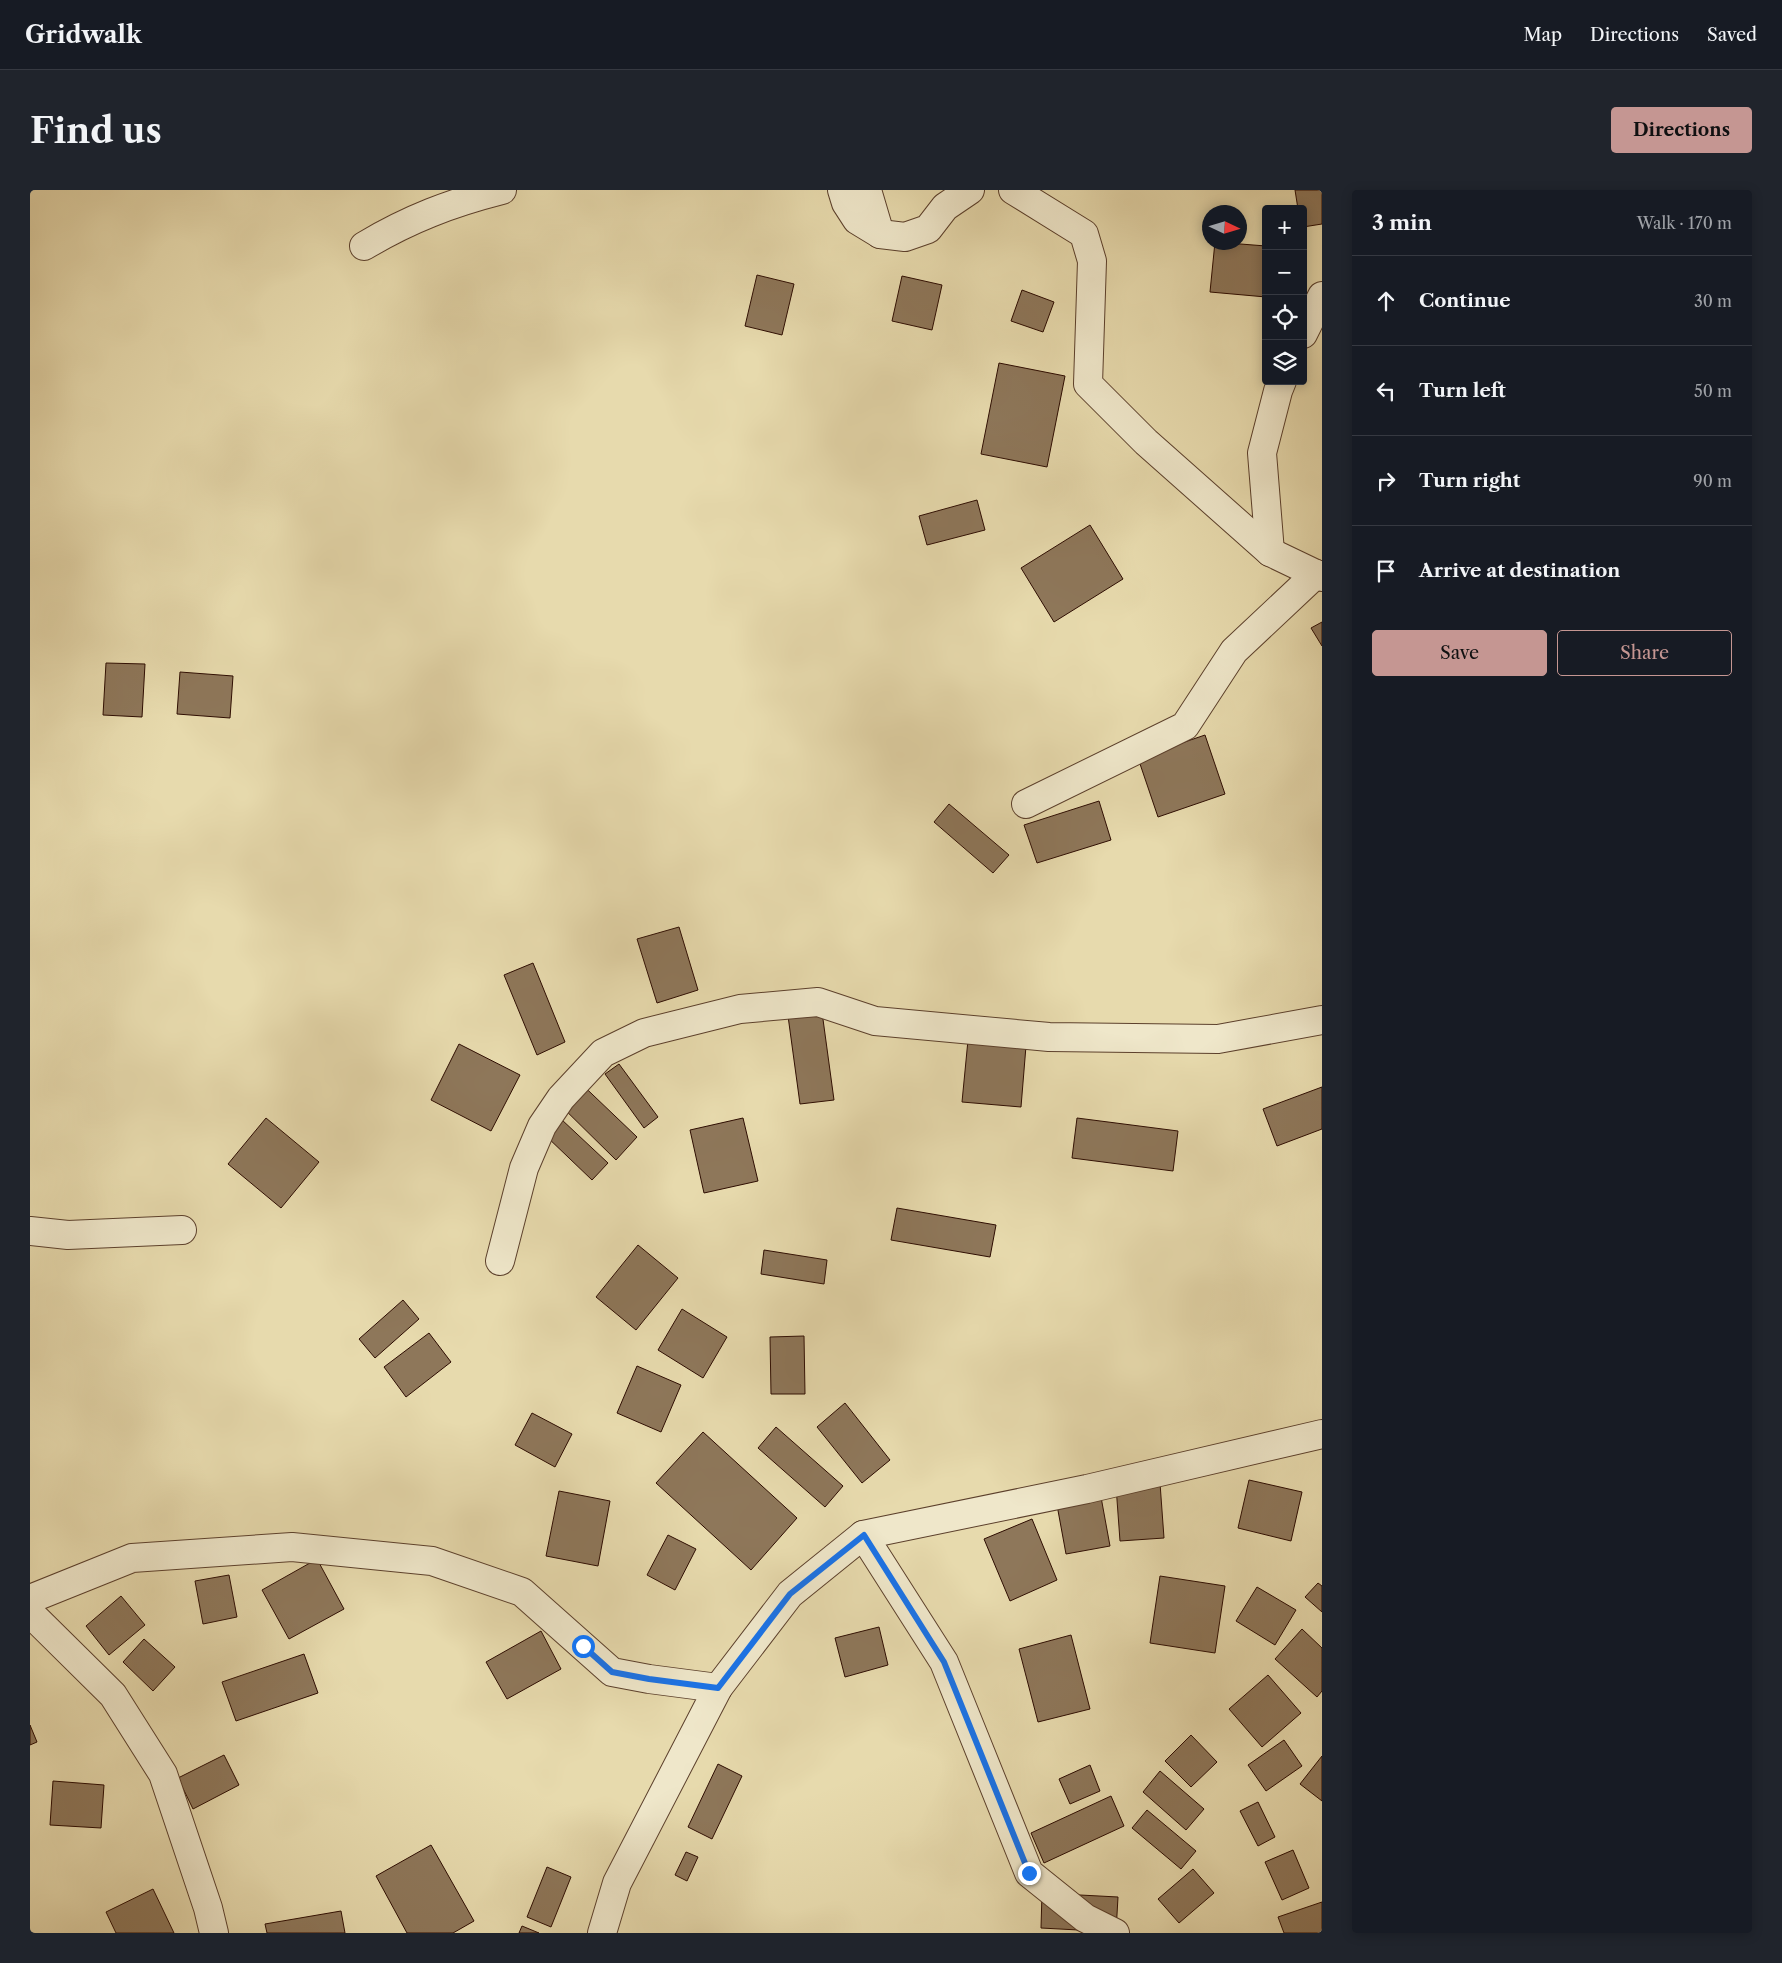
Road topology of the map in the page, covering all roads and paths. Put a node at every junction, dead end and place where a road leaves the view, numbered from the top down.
1 (502, 190) edge
2 (842, 190) edge
3 (867, 190) edge
4 (970, 190) edge
5 (1013, 190) edge
6 (880, 234) junction
7 (364, 246) dead end
8 (1322, 296) edge
9 (1307, 326) edge
10 (1280, 385) edge
11 (1270, 552) junction
12 (1319, 576) edge
13 (1026, 804) dead end
14 (1322, 1020) edge
15 (182, 1230) dead end
16 (30, 1231) edge
17 (500, 1261) dead end
18 (1322, 1434) edge
19 (864, 1535) junction
20 (30, 1599) edge
21 (30, 1613) edge
22 (718, 1688) junction
23 (214, 1933) edge
24 (602, 1933) edge
25 (1115, 1933) edge

1 - 7 street
2 - 6 street
3 - 6 street
4 - 6 street
5 - 11 street
8 - 9 street
10 - 11 street
11 - 12 street
12 - 13 street
14 - 17 street
15 - 16 street
18 - 19 street
19 - 22 street
19 - 25 street
20 - 22 street
21 - 23 street
22 - 24 street

